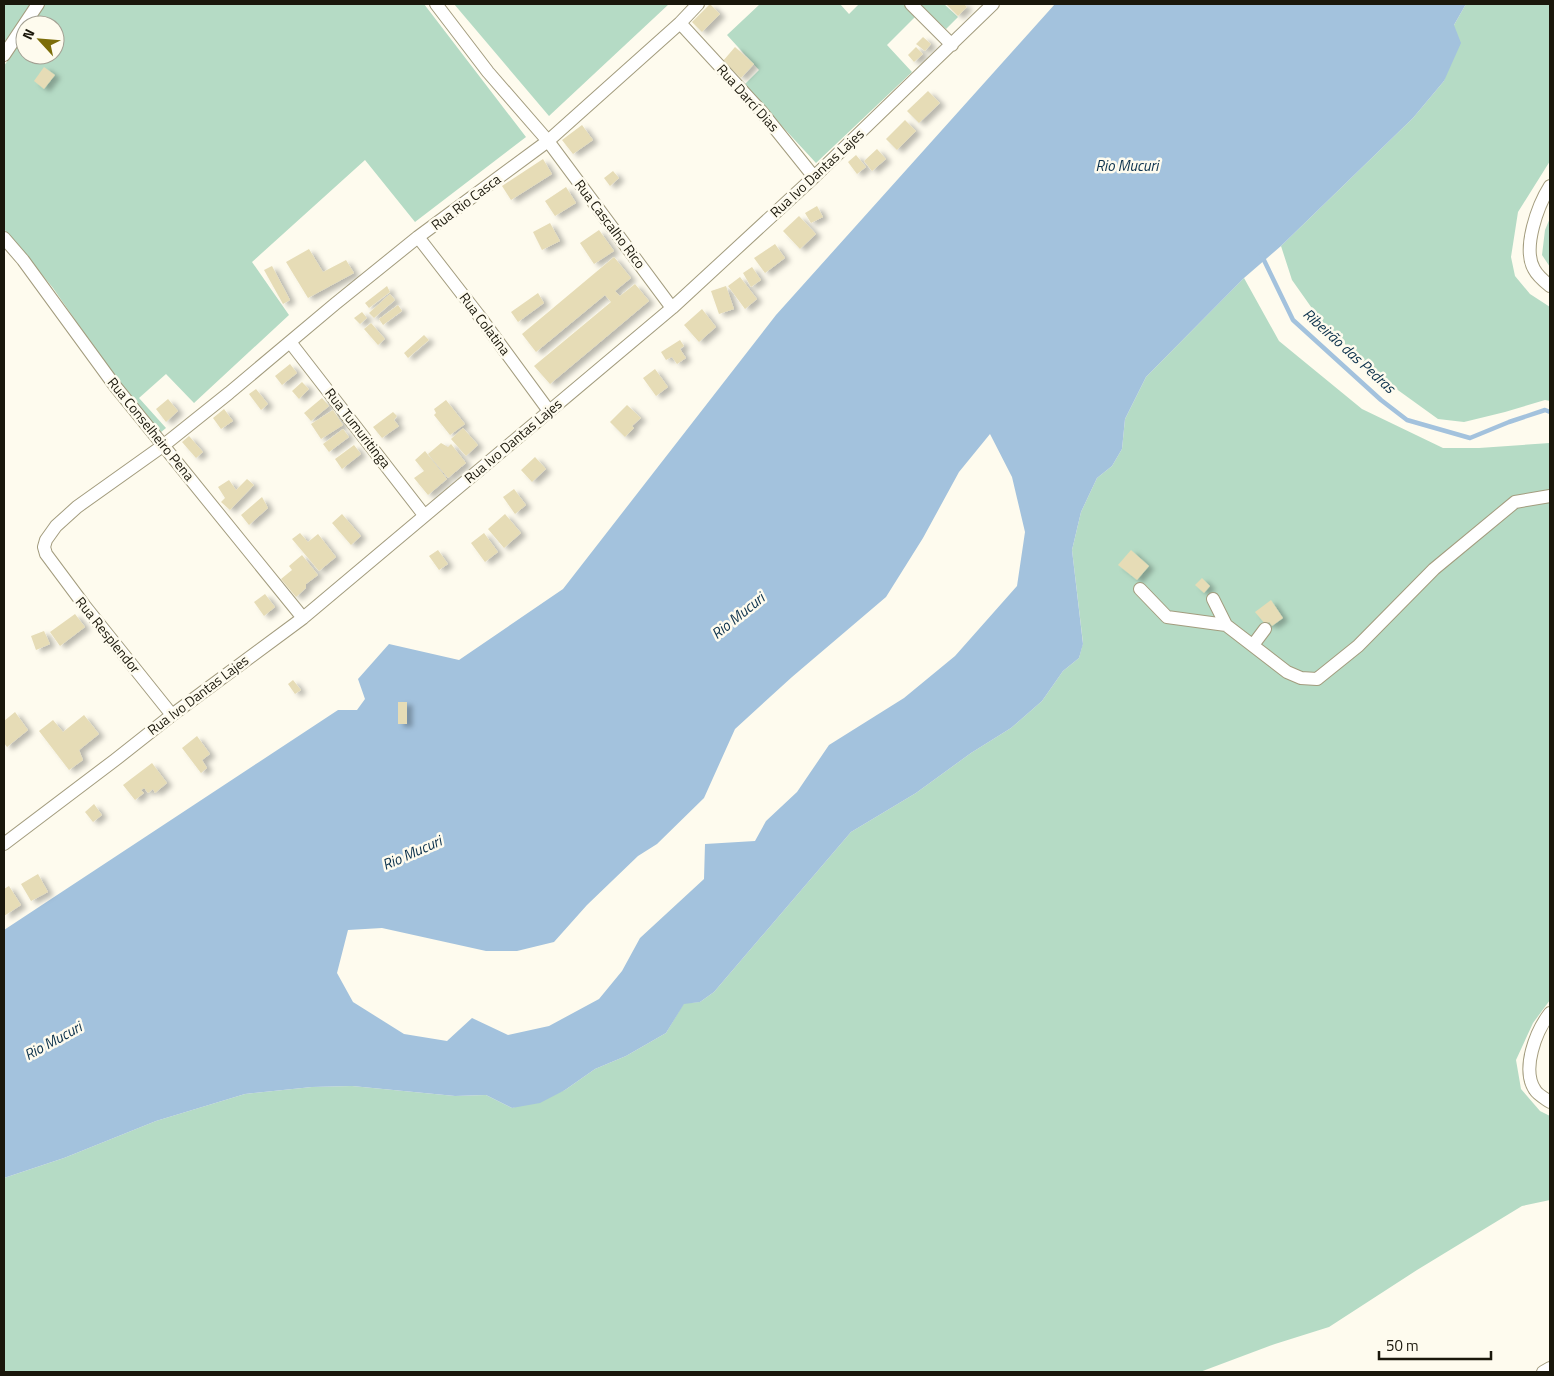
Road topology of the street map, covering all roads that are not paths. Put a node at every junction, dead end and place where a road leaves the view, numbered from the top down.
1 (38, 4) edge
2 (436, 4) edge
3 (698, 4) edge
4 (911, 4) edge
5 (994, 4) edge
6 (680, 23) junction
7 (952, 45) junction
8 (4, 54) edge
9 (548, 141) junction
10 (814, 177) junction
11 (1550, 186) edge
12 (4, 238) edge
13 (418, 238) junction
14 (1550, 286) edge
15 (672, 308) junction
16 (290, 342) junction
17 (550, 411) junction
18 (164, 445) junction
19 (1550, 496) edge
20 (424, 515) junction
21 (46, 554) joint
22 (1140, 589) dead end
23 (1213, 599) dead end
24 (303, 618) junction
25 (1226, 625) junction
26 (1265, 629) dead end
27 (1253, 645) junction
28 (172, 715) junction
29 (4, 844) edge
30 (1550, 1013) edge
31 (1550, 1102) edge
32 (1550, 1368) edge
33 (1543, 1372) edge

1 - 8 street
2 - 9 street, Rua Cascalho Rico
3 - 6 street, Rua Rio Casca
4 - 7 street
5 - 7 street, Rua Ivo Dantas Lajes
6 - 9 street, Rua Rio Casca
6 - 10 street, Rua Darcí Dias
7 - 10 street, Rua Ivo Dantas Lajes
9 - 13 street, Rua Rio Casca
9 - 15 street, Rua Cascalho Rico
10 - 15 street, Rua Ivo Dantas Lajes
11 - 14 street
12 - 18 street, Rua Conselheiro Pena
13 - 16 street, Rua Rio Casca
13 - 17 street, Rua Colatina
15 - 17 street, Rua Ivo Dantas Lajes
16 - 18 street, Rua Rio Casca
16 - 20 street, Rua Tumuritinga
17 - 20 street, Rua Ivo Dantas Lajes
18 - 21 street, Rua Rio Casca
18 - 24 street, Rua Conselheiro Pena
19 - 27 street
20 - 24 street, Rua Ivo Dantas Lajes
21 - 28 street, Rua Resplendor
22 - 25 street
23 - 25 street
24 - 28 street, Rua Ivo Dantas Lajes
25 - 27 street
26 - 27 street
28 - 29 street, Rua Ivo Dantas Lajes
30 - 31 street
32 - 33 street

